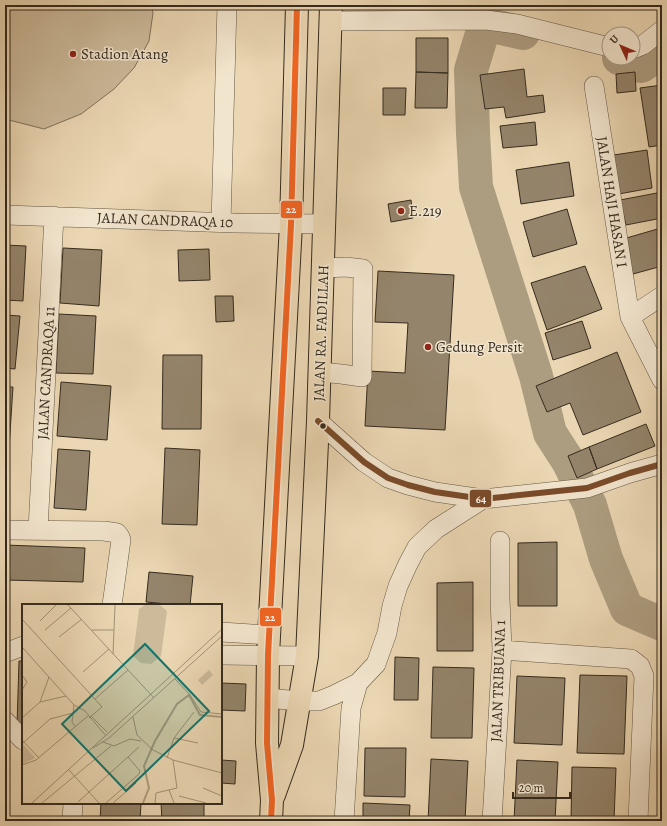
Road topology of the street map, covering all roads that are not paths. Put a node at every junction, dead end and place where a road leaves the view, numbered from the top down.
1 (228, 5) edge
2 (296, 5) edge
3 (331, 13) edge
4 (662, 30) edge
5 (601, 45) edge
6 (641, 46) edge
7 (594, 86) dead end
8 (5, 215) edge
9 (54, 216) junction
10 (221, 223) junction
11 (291, 224) junction
12 (324, 224) junction
13 (323, 268) junction
14 (662, 296) edge
15 (630, 317) junction
16 (320, 372) junction
17 (662, 380) edge
18 (318, 421) junction
19 (662, 464) edge
20 (483, 499) junction
21 (5, 530) edge
22 (38, 530) junction
23 (500, 541) dead end
24 (112, 604) edge
25 (222, 632) edge
26 (268, 645) junction
27 (22, 646) edge
28 (502, 650) junction
29 (5, 653) edge
30 (222, 655) edge
31 (306, 656) junction
32 (358, 682) junction
33 (267, 698) junction
34 (299, 702) junction
35 (5, 721) edge
36 (22, 739) edge
37 (73, 804) edge
38 (272, 811) edge
39 (72, 821) edge
40 (344, 821) edge
41 (492, 821) edge
42 (638, 821) edge

1 - 10 street
2 - 11 main road, JALAN RA. FADILLAH
3 - 5 street
3 - 12 main road, JALAN RA. FADILLAH
4 - 6 street
7 - 15 street, JALAN HAJI HASAN I
8 - 9 street, JALAN CANDRAQA 10
9 - 10 street, JALAN CANDRAQA 10
9 - 22 street, JALAN CANDRAQA 11
10 - 11 street, JALAN CANDRAQA 10
11 - 12 street, JALAN CANDRAQA 10
11 - 26 main road, JALAN RA. FADILLAH
12 - 13 main road, JALAN RA. FADILLAH
13 - 16 main road, JALAN RA. FADILLAH
13 - 16 street
14 - 15 street
15 - 17 street, JALAN HAJI HASAN I
16 - 18 main road, JALAN RA. FADILLAH
18 - 20 street
18 - 31 main road, JALAN RA. FADILLAH
19 - 20 street
20 - 32 street
21 - 22 street
22 - 24 street
23 - 28 street, JALAN TRIBUANA 1
25 - 26 street
26 - 30 street
26 - 31 street
26 - 33 main road, JALAN RA. FADILLAH
27 - 29 street
28 - 41 street, JALAN TRIBUANA 1
28 - 42 street
31 - 34 main road, JALAN RA. FADILLAH
32 - 34 street
32 - 40 street
33 - 34 street
33 - 38 main road, JALAN RA. FADILLAH
34 - 38 main road, JALAN RA. FADILLAH
35 - 36 street
37 - 39 street

